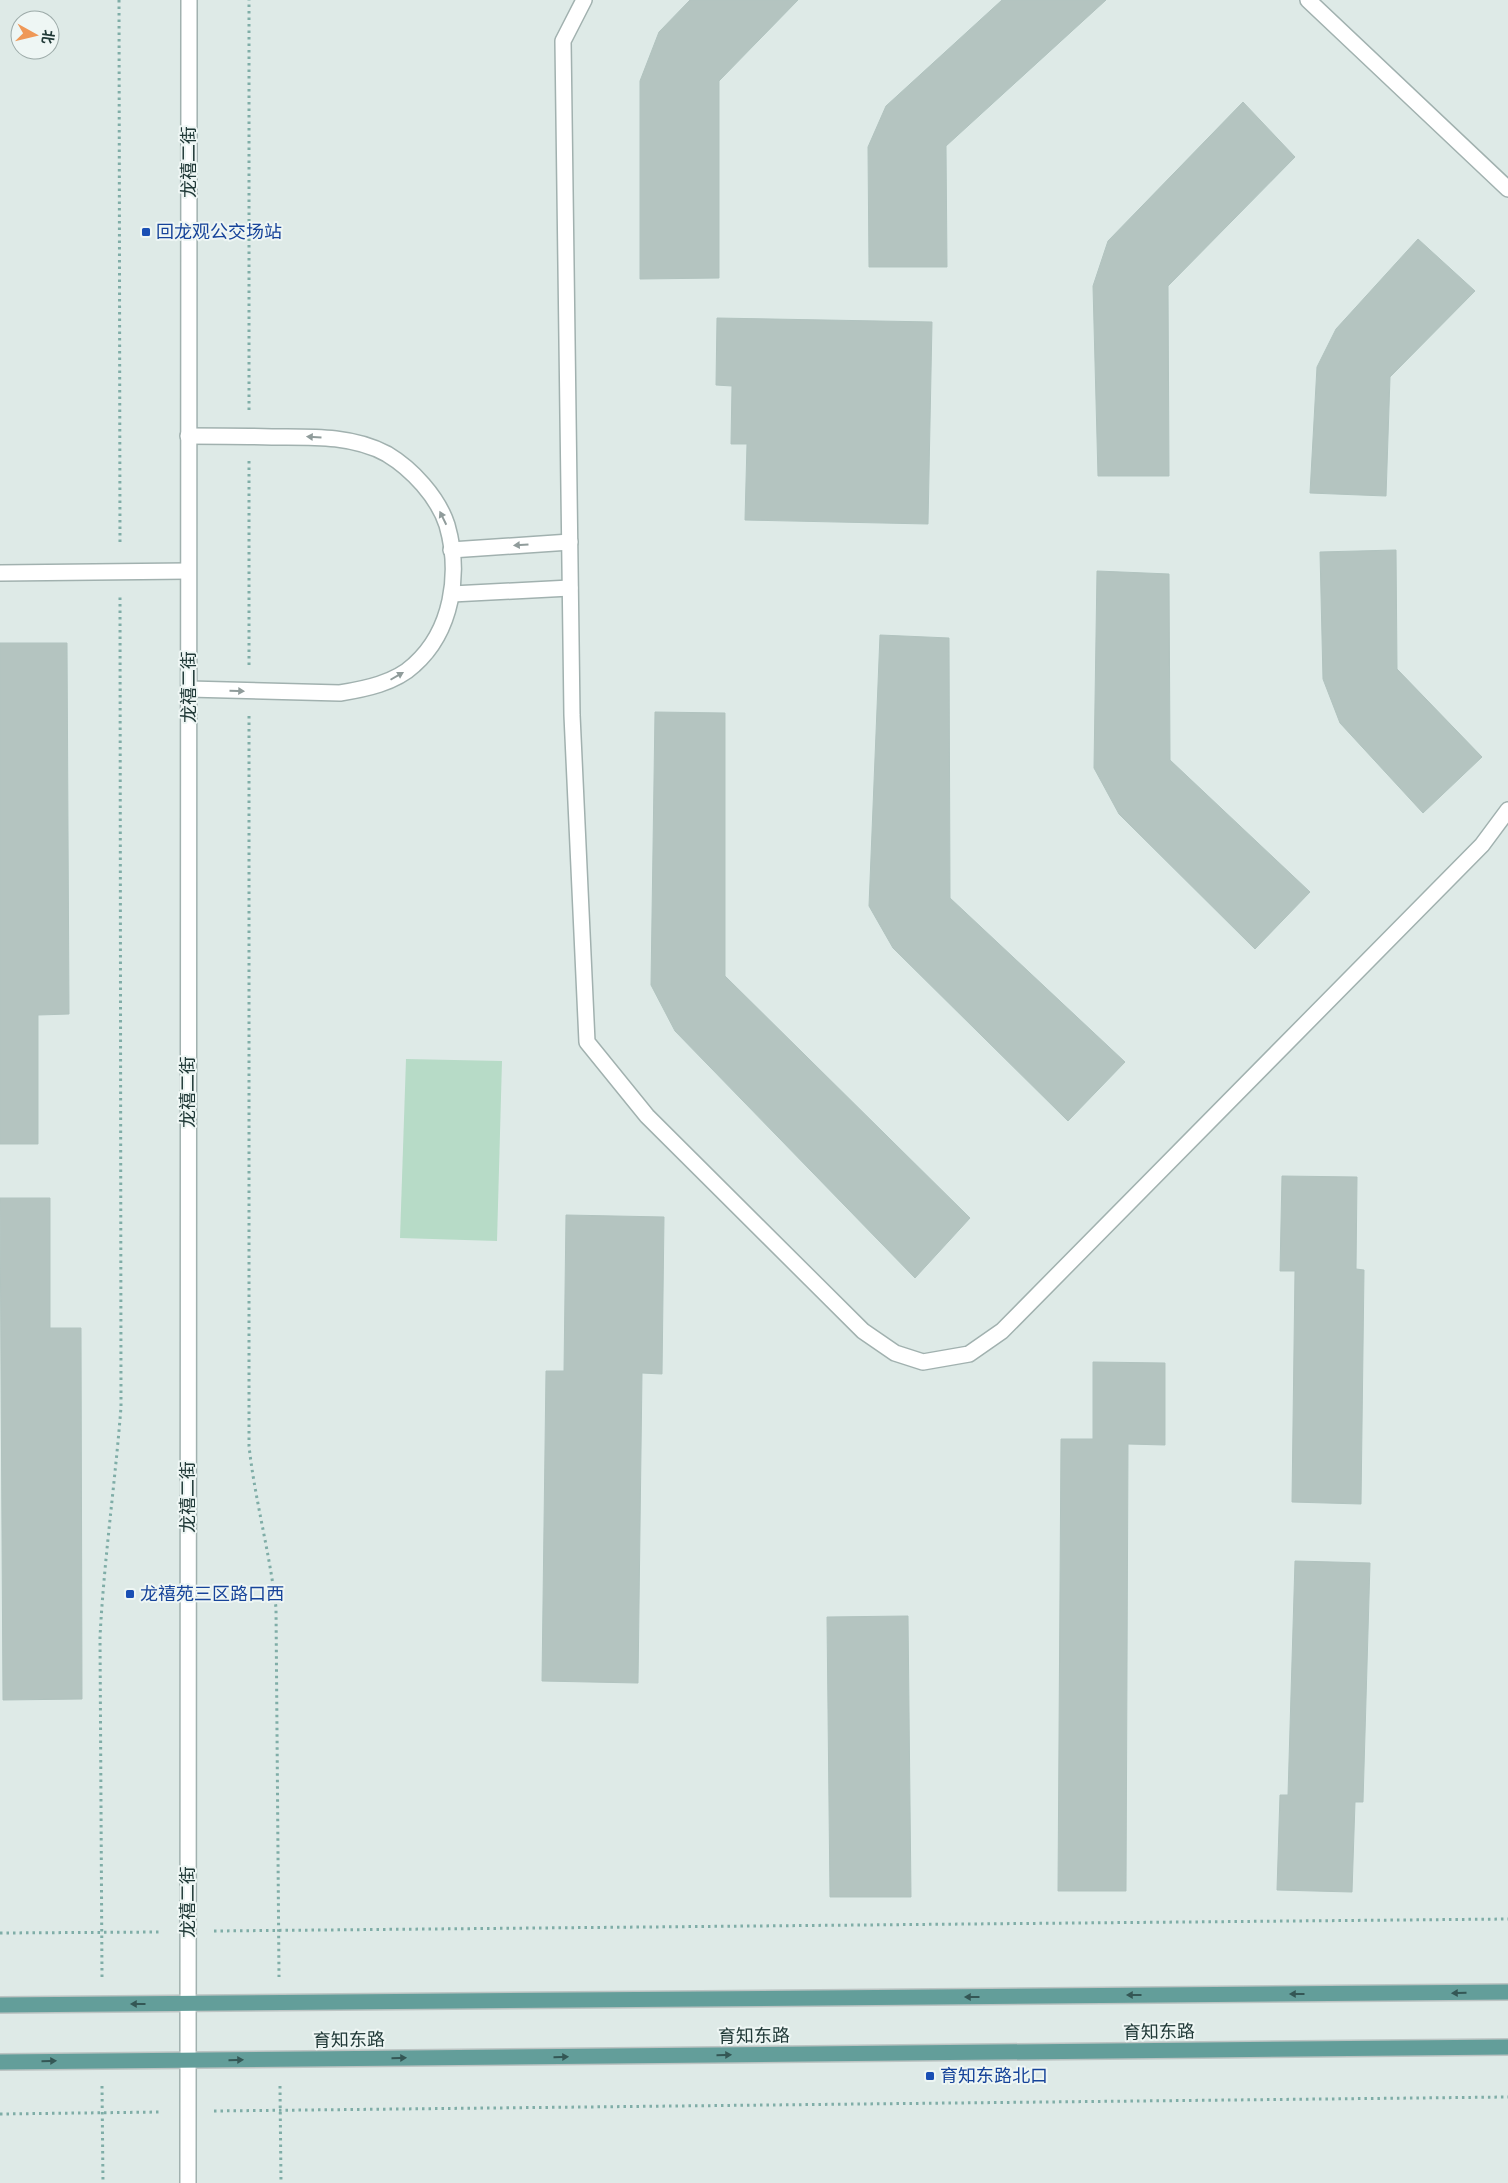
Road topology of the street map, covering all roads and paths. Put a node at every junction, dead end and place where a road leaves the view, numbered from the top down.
1 (120, 0) edge
2 (189, 0) edge
3 (249, 0) edge
4 (584, 0) edge
5 (1308, 0) edge
6 (1508, 189) edge
7 (188, 436) junction
8 (249, 436) junction
9 (120, 522) dead end
10 (570, 542) junction
11 (451, 550) junction
12 (188, 571) junction
13 (0, 573) edge
14 (570, 588) junction
15 (452, 594) junction
16 (120, 610) dead end
17 (189, 689) junction
18 (249, 691) junction
19 (1508, 810) edge
20 (278, 1902) dead end
21 (101, 1903) dead end
22 (1508, 1919) edge
23 (299, 1930) dead end
24 (0, 1933) edge
25 (82, 1933) dead end
26 (1508, 1992) edge
27 (187, 2003) junction
28 (0, 2005) edge
29 (1508, 2047) edge
30 (188, 2060) junction
31 (0, 2062) edge
32 (1508, 2097) edge
33 (302, 2110) dead end
34 (80, 2113) dead end
35 (0, 2114) edge
36 (280, 2145) dead end
37 (103, 2146) dead end
38 (103, 2183) edge
39 (188, 2183) edge
40 (281, 2183) edge

1 - 9 path
2 - 7 street, 龙禧二街
3 - 8 path
4 - 10 street
5 - 6 street
7 - 8 street
7 - 12 street, 龙禧二街
11 -> 8 street
8 - 18 path
10 -> 11 street
10 - 14 street
11 - 15 street
12 - 13 street
12 - 17 street, 龙禧二街
14 - 15 street
14 - 19 street
18 -> 15 street
16 - 21 path
17 -> 18 street
17 - 27 street, 龙禧二街
18 - 20 path
22 - 23 path
24 - 25 path
26 -> 27 main road, 育知东路
27 -> 28 main road, 育知东路
27 - 30 street, 龙禧二街
30 -> 29 main road, 育知东路
31 -> 30 main road, 育知东路
30 - 39 street, 龙禧二街
32 - 33 path
34 - 35 path
36 - 40 path
37 - 38 path

